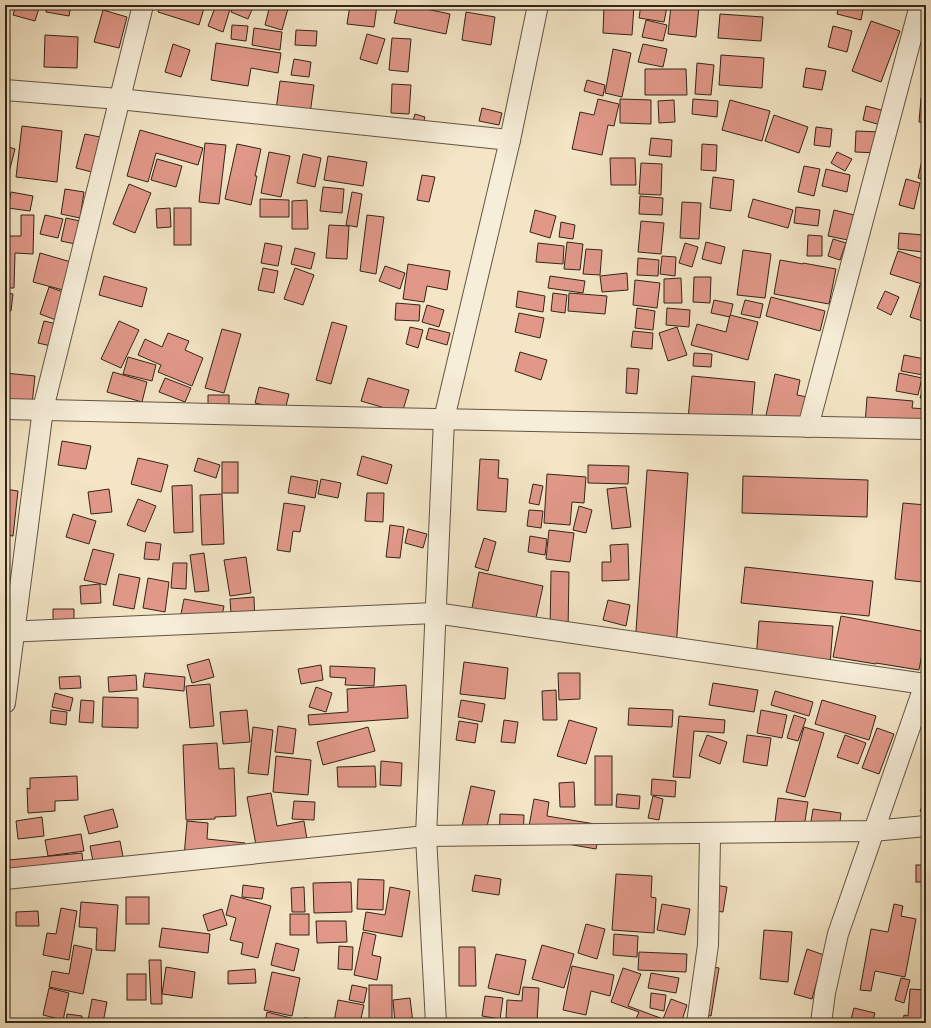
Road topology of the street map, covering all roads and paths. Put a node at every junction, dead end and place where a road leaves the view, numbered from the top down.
1 (143, 5) edge
2 (538, 5) edge
3 (920, 5) edge
4 (5, 90) edge
5 (120, 99) junction
6 (510, 140) junction
7 (5, 408) edge
8 (43, 410) junction
9 (444, 419) junction
10 (808, 427) junction
11 (926, 429) edge
12 (435, 613) junction
13 (10, 632) edge
14 (925, 682) edge
15 (5, 703) edge
16 (926, 826) edge
17 (873, 831) junction
18 (707, 833) junction
19 (426, 836) junction
20 (5, 879) edge
21 (436, 1023) edge
22 (697, 1023) edge
23 (821, 1023) edge

1 - 5 street
2 - 6 street
3 - 10 street
4 - 5 street
5 - 6 street
5 - 8 street
6 - 9 street
7 - 8 street
8 - 9 street
8 - 13 street
9 - 10 street
9 - 12 street
10 - 11 street
12 - 13 street
12 - 14 street
12 - 19 street
13 - 15 street
14 - 17 street
16 - 17 street
17 - 18 street
17 - 23 street
18 - 19 street
18 - 22 street
19 - 20 street
19 - 21 street

